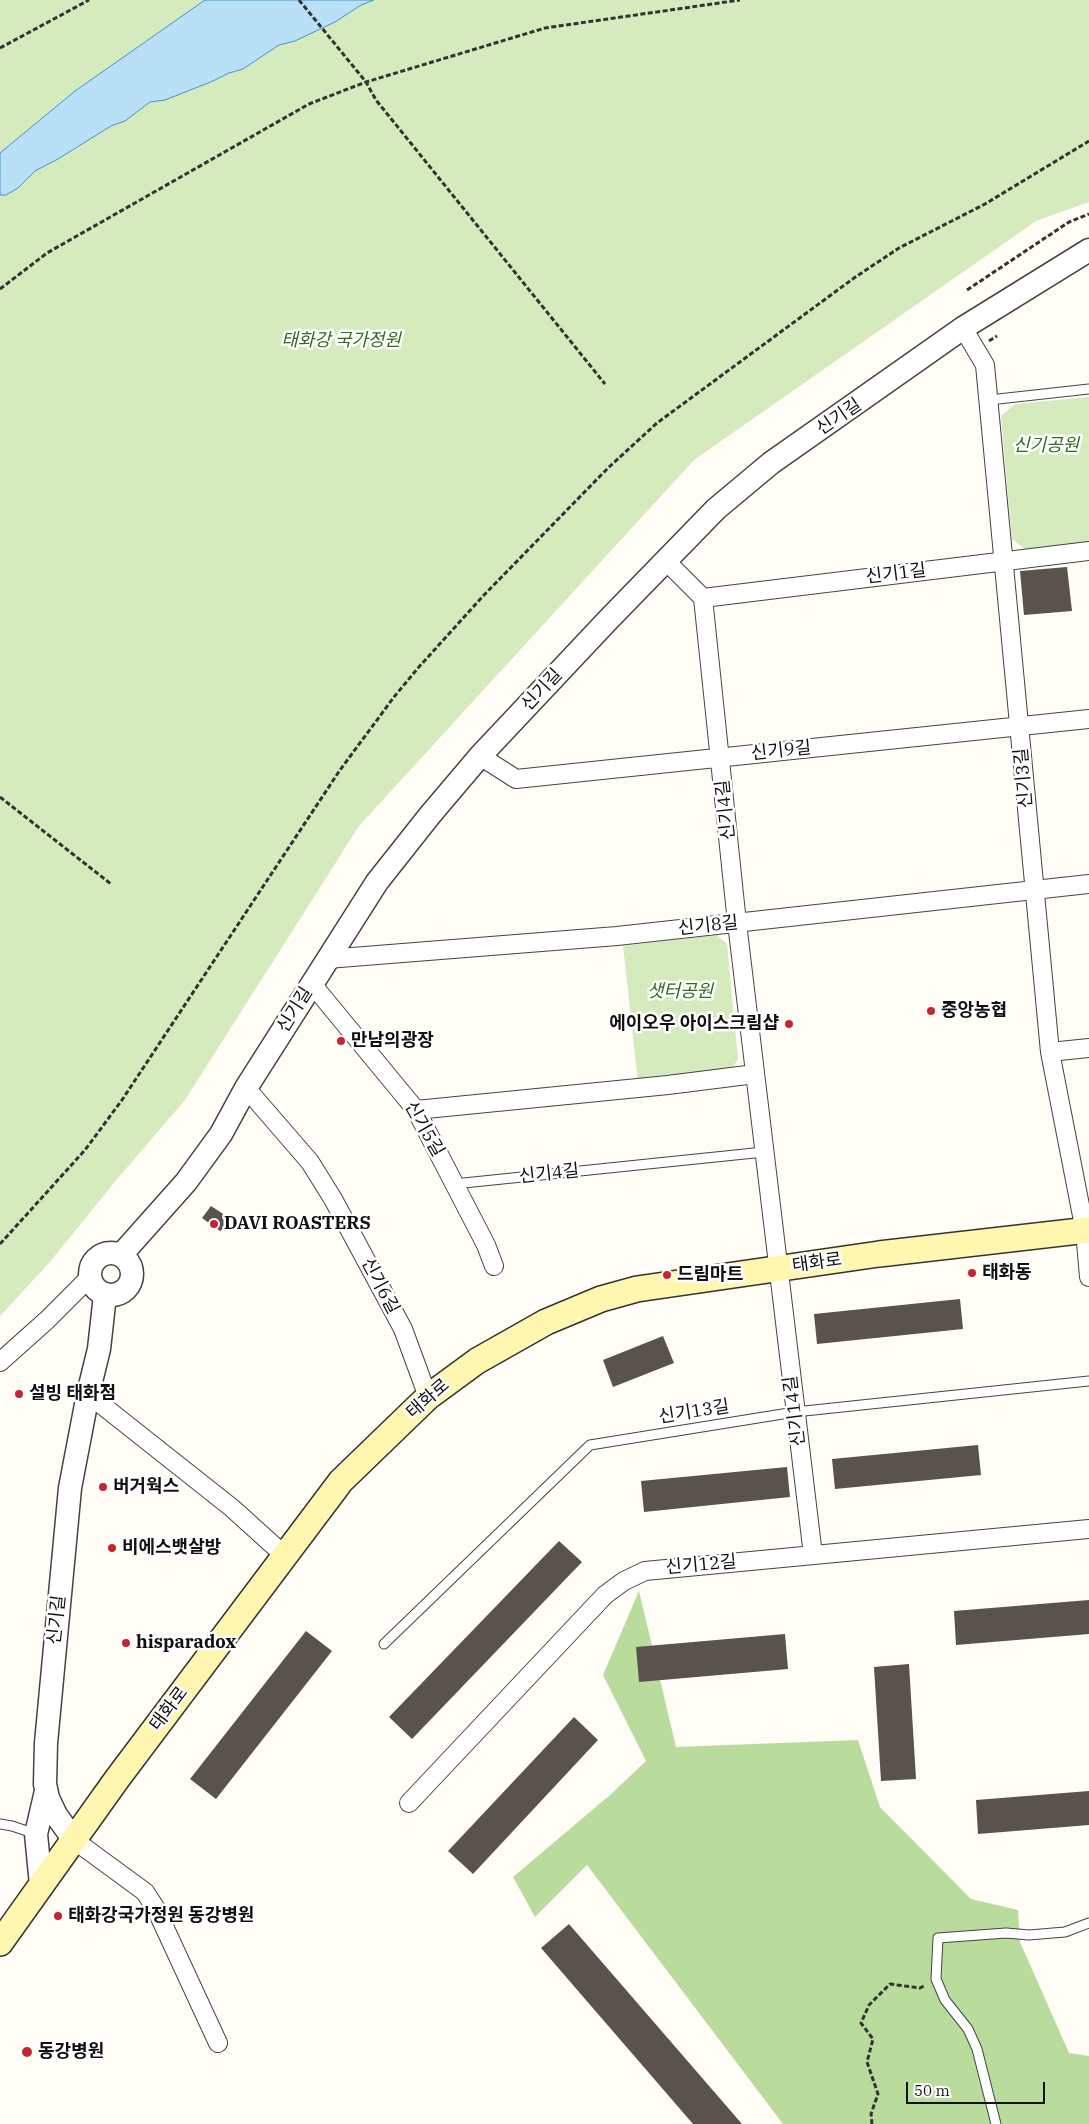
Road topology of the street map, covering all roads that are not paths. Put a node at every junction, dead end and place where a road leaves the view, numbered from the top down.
1 (1089, 250) edge
2 (964, 328) junction
3 (1089, 389) edge
4 (989, 400) junction
5 (1089, 551) edge
6 (666, 560) junction
7 (1004, 561) junction
8 (702, 598) junction
9 (1089, 719) edge
10 (1019, 726) junction
11 (480, 756) junction
12 (720, 758) junction
13 (1089, 884) edge
14 (1035, 890) junction
15 (737, 923) junction
16 (327, 959) junction
17 (312, 984) junction
18 (1089, 1048) edge
19 (1050, 1052) junction
20 (755, 1074) junction
21 (246, 1088) junction
22 (416, 1110) junction
23 (764, 1152) junction
24 (454, 1184) junction
25 (1087, 1231) edge
26 (121, 1255) junction
27 (494, 1266) dead end
28 (779, 1268) junction
29 (1089, 1277) edge
30 (90, 1278) junction
31 (105, 1295) junction
32 (0, 1362) edge
33 (1089, 1381) edge
34 (88, 1394) junction
35 (428, 1397) junction
36 (795, 1412) junction
37 (1089, 1529) edge
38 (813, 1555) junction
39 (284, 1556) junction
40 (384, 1644) dead end
41 (46, 1791) junction
42 (409, 1803) dead end
43 (0, 1824) edge
44 (36, 1834) junction
45 (74, 1840) junction
46 (41, 1885) junction
47 (1089, 1923) edge
48 (0, 1944) edge
49 (218, 2043) dead end
50 (996, 2124) edge

1 - 2 street, 신기길
2 - 4 street, 신기3길
2 - 6 street, 신기길
3 - 4 lane
4 - 7 street, 신기3길
5 - 7 street, 신기1길
6 - 8 street
6 - 11 street, 신기길
7 - 8 street, 신기1길
7 - 10 street, 신기3길
8 - 12 street, 신기4길
9 - 10 street, 신기9길
10 - 12 street, 신기9길
10 - 14 street, 신기3길
11 - 12 street, 신기9길
11 - 16 street, 신기길
12 - 15 street, 신기4길
13 - 14 street, 신기8길
14 - 15 street, 신기8길
14 - 19 street, 신기3길
15 - 16 street, 신기8길
15 - 20 street, 신기4길
16 - 17 street, 신기길
17 - 21 street, 신기길
17 - 22 street, 신기5길
18 - 19 street
19 - 25 street, 신기3길
20 - 22 street
20 - 23 street, 신기4길
21 - 26 street, 신기길
21 - 35 street, 신기6길
22 - 24 street, 신기5길
23 - 24 lane, 신기4길
23 - 28 street, 신기4길
24 - 27 street, 신기5길
25 - 28 main road, 태화로
25 - 29 street, 신기3길
26 - 30 street
26 - 31 street
28 - 35 main road, 태화로
28 - 36 street, 신기14길
30 - 31 street
30 - 32 street
31 - 34 street, 신기길
33 - 36 lane, 신기13길
34 - 39 street
34 - 41 street, 신기길
35 - 39 main road, 태화로
36 - 38 street, 신기14길
36 - 40 lane, 신기13길
37 - 38 street, 신기12길
38 - 42 street, 신기12길
39 - 45 main road, 태화로
41 - 44 street
41 - 45 street, 신기길
43 - 44 lane
44 - 46 street
45 - 46 main road, 태화로
45 - 49 street
46 - 48 main road, 태화로
47 - 50 lane

